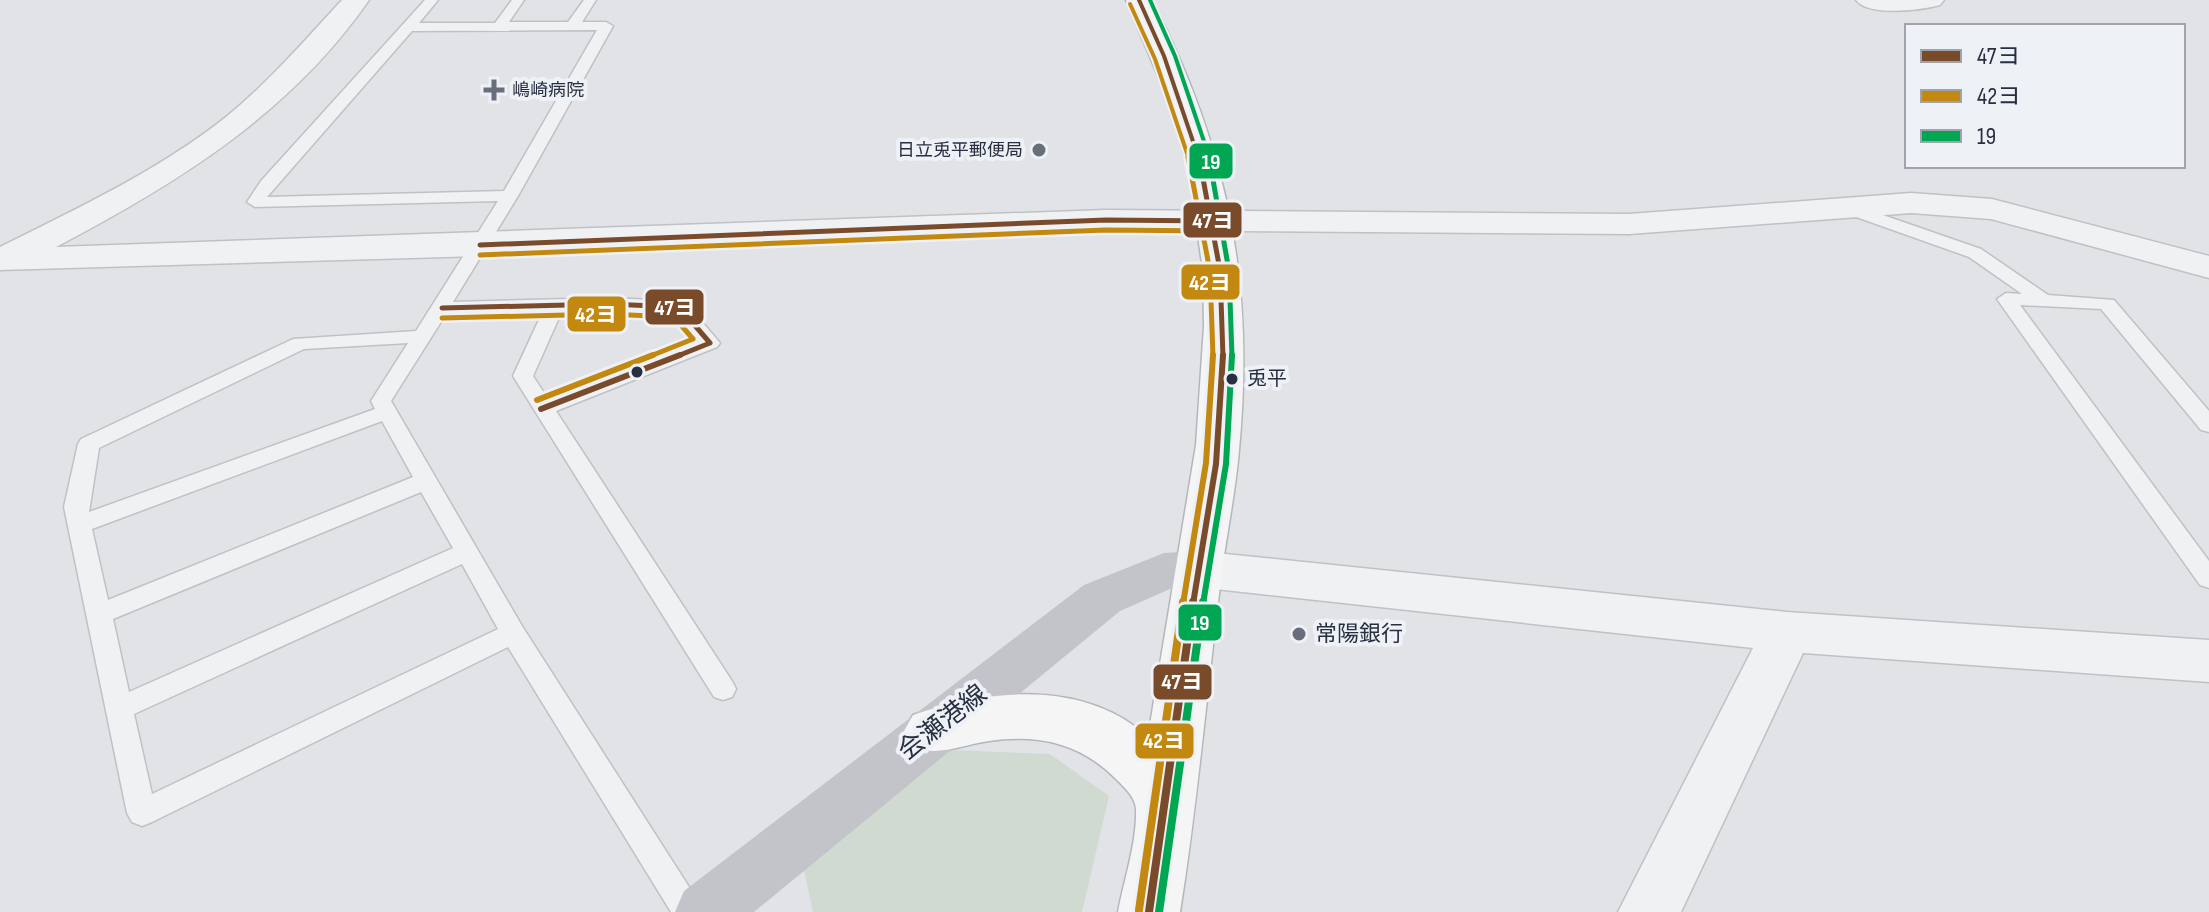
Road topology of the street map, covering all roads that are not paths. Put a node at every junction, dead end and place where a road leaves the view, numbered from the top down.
1 (356, 0) edge
2 (432, 0) edge
3 (518, 0) edge
4 (590, 0) edge
5 (1139, 0) edge
6 (1869, 0) edge
7 (1931, 0) edge
8 (501, 24) junction
9 (573, 25) junction
10 (408, 27) junction
11 (510, 196) junction
12 (1851, 209) junction
13 (1218, 221) junction
14 (480, 245) junction
15 (2, 260) edge
16 (2209, 267) edge
17 (2044, 301) junction
18 (555, 306) junction
19 (442, 308) junction
20 (424, 336) junction
21 (541, 409) junction
22 (386, 412) junction
23 (2209, 425) edge
24 (426, 481) junction
25 (81, 524) junction
26 (465, 553) junction
27 (1197, 569) junction
28 (2209, 579) edge
29 (99, 614) junction
30 (1787, 632) junction
31 (513, 633) junction
32 (2209, 661) edge
33 (723, 689) dead end
34 (120, 708) junction
35 (932, 731) junction
36 (1167, 810) junction
37 (689, 912) edge
38 (706, 912) edge
39 (1149, 912) edge
40 (1649, 912) edge

1 - 15 street
2 - 10 lane
3 - 8 lane
4 - 9 lane
5 - 13 highway
6 - 7 street
8 - 9 lane
8 - 10 lane
9 - 11 lane
10 - 11 lane
11 - 14 lane
12 - 13 street
12 - 16 street
12 - 17 lane
13 - 14 street
13 - 27 highway
14 - 15 street
14 - 19 lane
17 - 23 lane
17 - 28 lane
18 - 19 lane
18 - 21 lane
18 - 21 lane
19 - 20 lane
20 - 22 lane
20 - 25 lane
21 - 33 lane
22 - 24 lane
22 - 25 lane
24 - 26 lane
24 - 29 lane
25 - 29 lane
26 - 31 lane
26 - 34 lane
27 - 30 street
27 - 35 main road, 会瀬港線
27 - 36 highway
29 - 34 lane
30 - 32 street
30 - 40 street
31 - 34 lane
31 - 37 lane
35 - 36 highway
35 - 38 main road, 会瀬港線
36 - 39 highway

